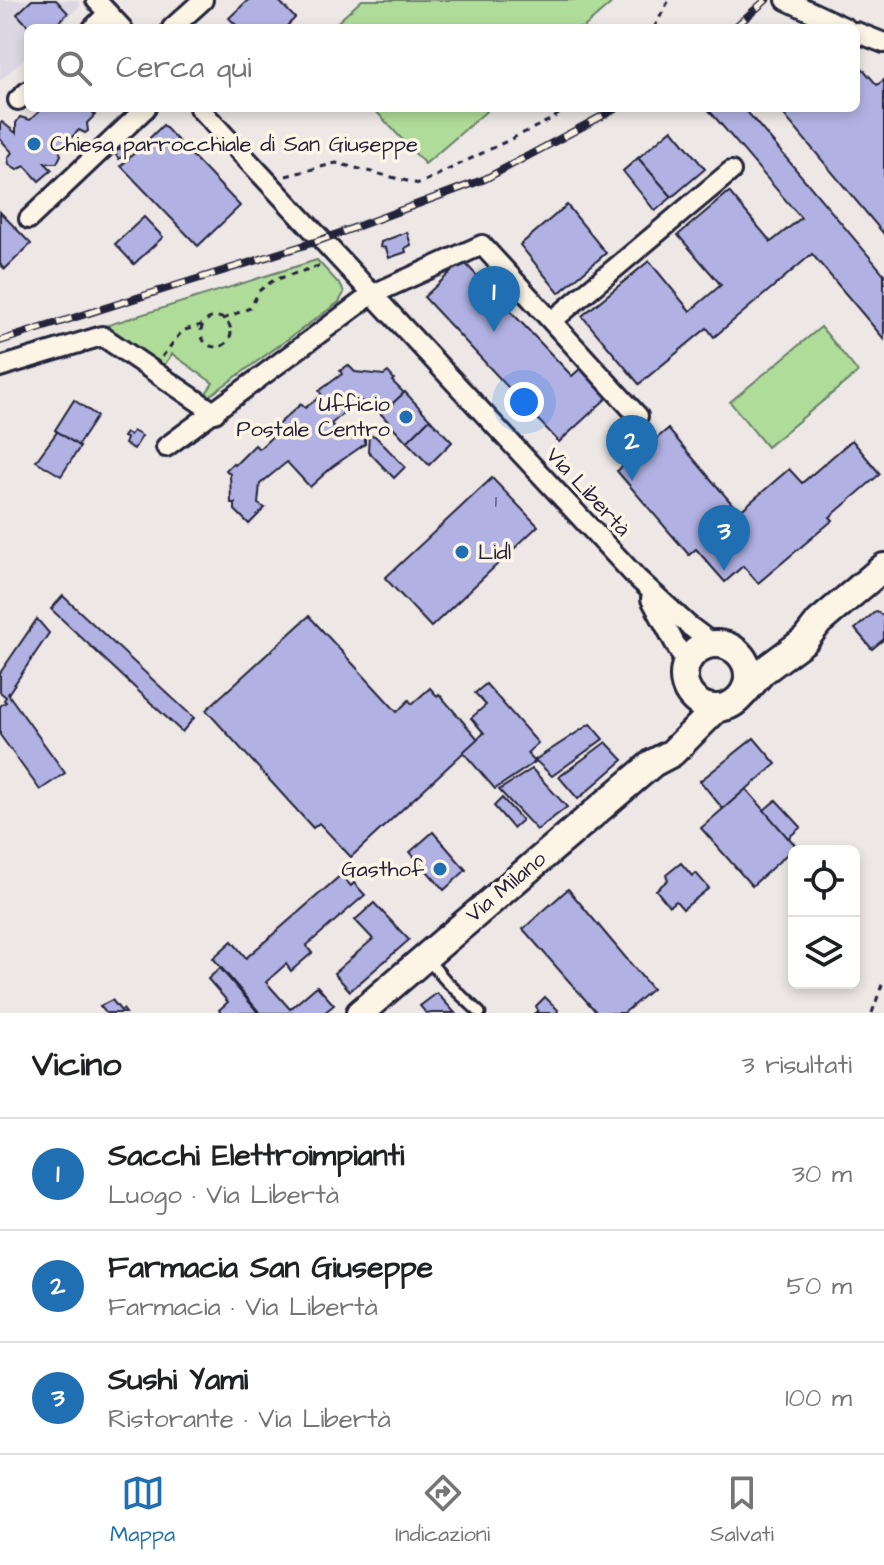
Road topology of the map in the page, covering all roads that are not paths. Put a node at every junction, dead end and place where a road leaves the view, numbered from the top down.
1 (203, 0) edge
2 (786, 0) edge
3 (102, 7) edge
4 (118, 24) edge
5 (176, 24) edge
6 (837, 24) edge
7 (860, 34) edge
8 (884, 43) edge
9 (142, 112) edge
10 (203, 112) edge
11 (731, 171) dead end
12 (29, 219) dead end
13 (371, 295) junction
14 (552, 321) junction
15 (0, 367) edge
16 (215, 413) junction
17 (638, 416) dead end
18 (166, 447) dead end
19 (884, 567) edge
20 (636, 577) junction
21 (819, 622) junction
22 (722, 645) junction
23 (686, 676) junction
24 (744, 693) junction
25 (717, 708) junction
26 (653, 763) junction
27 (426, 957) junction
28 (360, 1013) edge
29 (480, 1013) edge

1 - 5 street
2 - 6 street
3 - 4 street
7 - 8 street
9 - 12 street
10 - 13 street, Via Libertà
11 - 14 street
13 - 14 street
13 - 16 street
13 - 20 street, Via Libertà
14 - 17 street
15 - 16 street
16 - 18 street
19 - 21 main road, Via Milano
20 - 22 street, Via Libertà
20 - 23 street
21 - 22 main road, Via Milano
21 - 24 main road, Via Milano
22 - 23 main road
22 - 24 main road
23 - 25 main road
23 - 26 main road, Via Milano
24 - 25 main road, Via Milano
25 - 26 main road, Via Milano
26 - 27 main road, Via Milano
27 - 28 main road, Via Milano
27 - 29 lane

